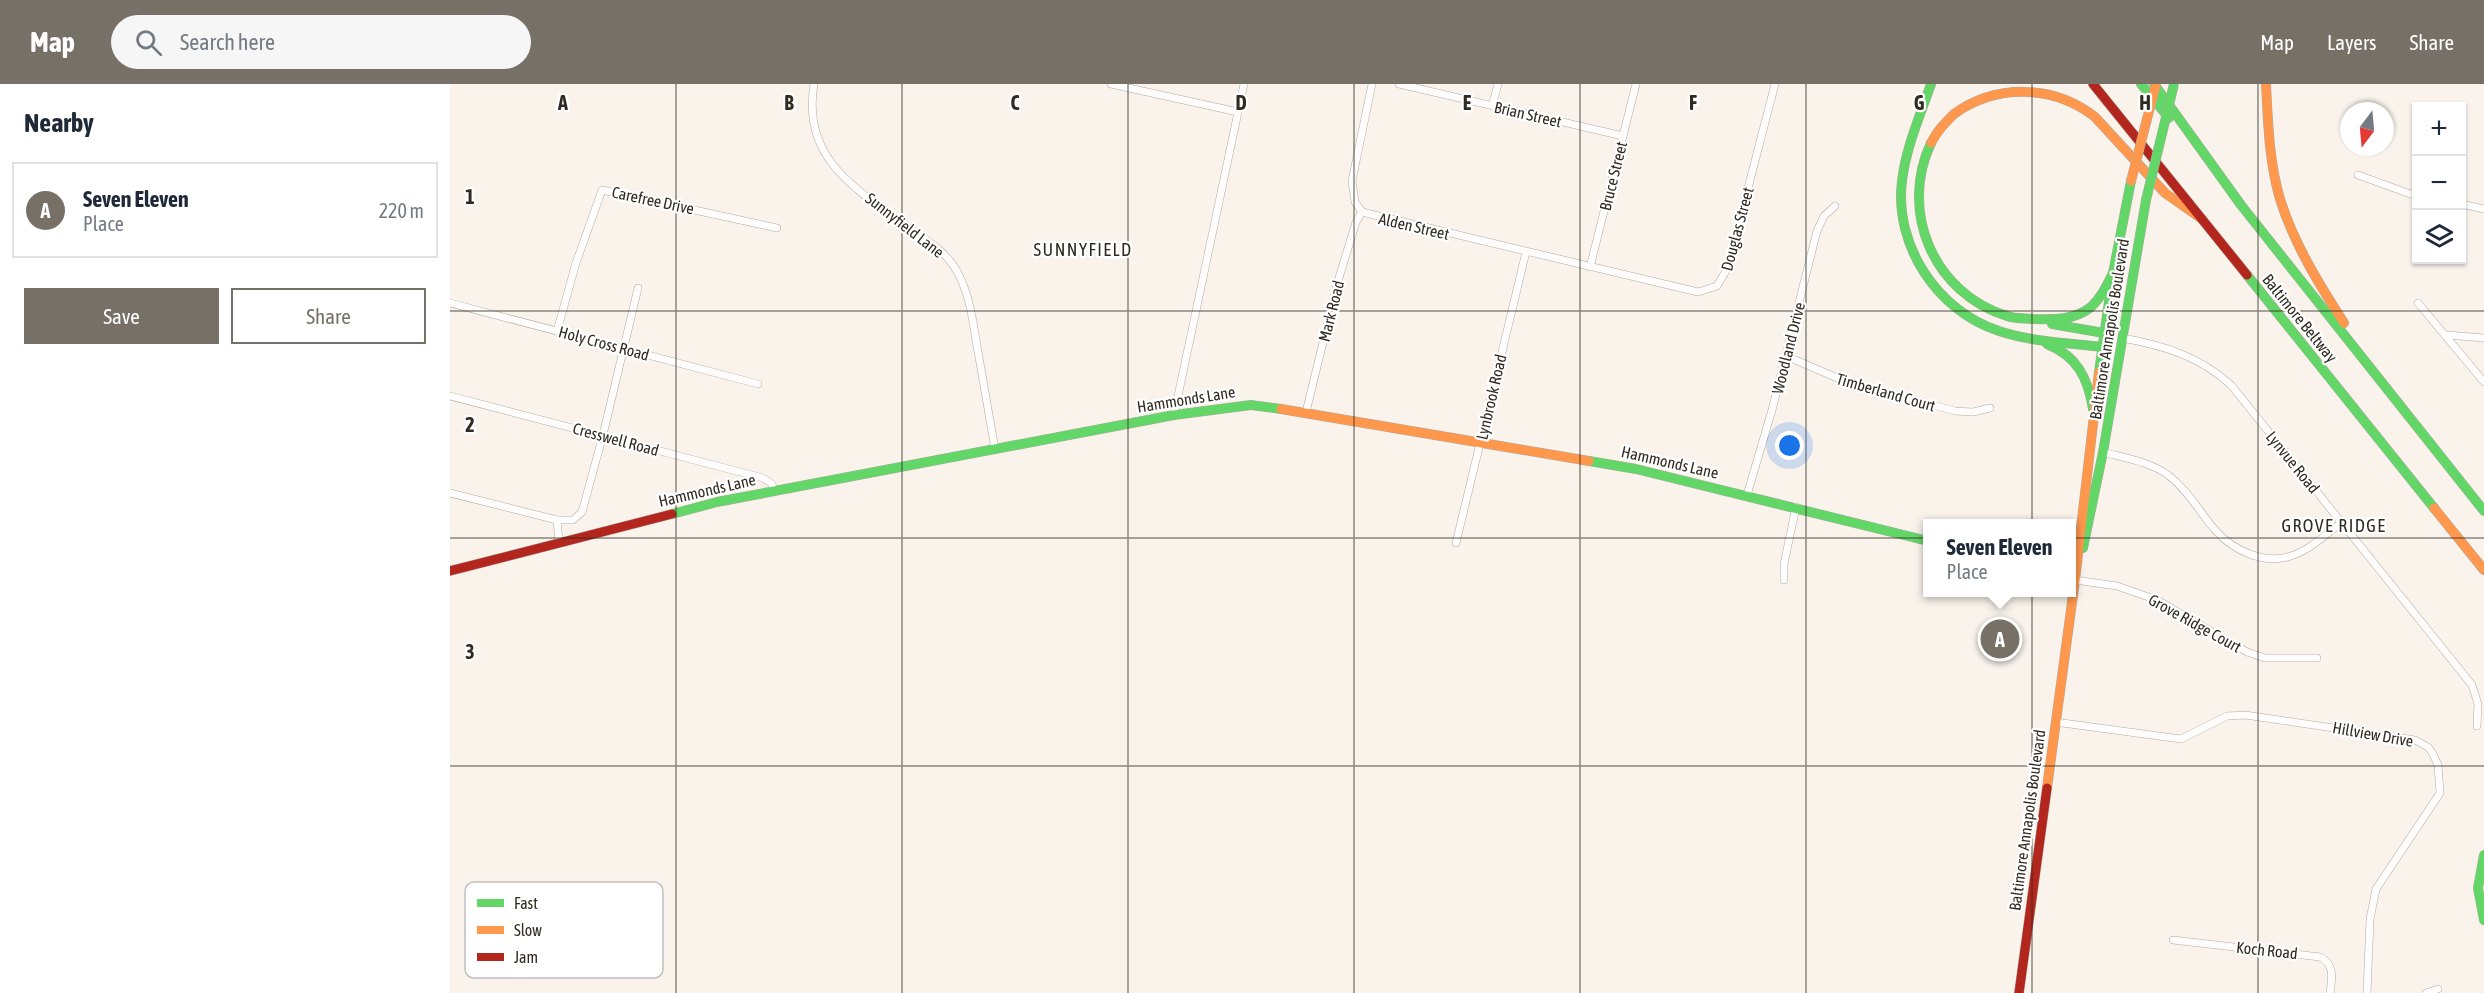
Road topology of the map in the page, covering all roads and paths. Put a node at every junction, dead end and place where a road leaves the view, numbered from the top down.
1 (814, 84) edge
2 (1111, 84) edge
3 (1244, 84) edge
4 (1372, 84) edge
5 (1399, 84) edge
6 (1498, 84) edge
7 (1636, 84) edge
8 (1775, 84) edge
9 (1931, 84) edge
10 (2141, 84) edge
11 (2155, 84) edge
12 (2174, 84) edge
13 (2266, 84) edge
14 (2094, 86) edge
15 (1492, 106) junction
16 (1238, 112) junction
17 (1623, 136) junction
18 (2358, 175) dead end
19 (2412, 195) edge
20 (2241, 205) junction
21 (2466, 205) edge
22 (1835, 206) dead end
23 (2484, 209) edge
24 (1362, 212) junction
25 (2202, 219) junction
26 (777, 228) dead end
27 (1526, 252) junction
28 (1590, 267) junction
29 (2113, 273) junction
30 (638, 288) dead end
31 (450, 303) edge
32 (2418, 303) dead end
33 (2037, 321) junction
34 (557, 331) junction
35 (2104, 333) junction
36 (2446, 335) junction
37 (2024, 336) junction
38 (2123, 338) junction
39 (2484, 338) edge
40 (2103, 347) junction
41 (623, 348) junction
42 (1786, 356) junction
43 (2377, 374) junction
44 (2484, 382) edge
45 (758, 384) dead end
46 (450, 396) edge
47 (1990, 408) dead end
48 (2093, 409) junction
49 (1306, 412) junction
50 (1174, 415) junction
51 (603, 435) junction
52 (1480, 442) junction
53 (996, 449) junction
54 (2103, 452) junction
55 (774, 491) junction
56 (450, 493) edge
57 (1747, 495) junction
58 (1797, 507) junction
59 (2484, 511) edge
60 (557, 520) junction
61 (2341, 523) junction
62 (1923, 540) edge
63 (559, 543) junction
64 (1456, 543) dead end
65 (2076, 561) edge
66 (2076, 570) edge
67 (2484, 570) edge
68 (450, 571) edge
69 (2076, 579) edge
70 (1784, 580) dead end
71 (2072, 597) edge
72 (2317, 658) dead end
73 (2055, 722) junction
74 (2477, 726) dead end
75 (2484, 855) edge
76 (2484, 920) edge
77 (2173, 940) dead end
78 (2438, 989) dead end
79 (2019, 993) edge
80 (2330, 993) edge
81 (2367, 993) edge
82 (2426, 993) edge

1 - 53 street, Sunnyfield Lane
2 - 16 street
3 - 16 street
4 - 24 street, Alden Street
5 - 15 street, Brian Street
6 - 15 street
7 - 17 street, Bruce Street
8 - 28 street, Douglas Street
9 - 37 main road
10 - 20 main road
11 - 20 main road, Baltimore Beltway
11 - 29 main road, Baltimore Annapolis Boulevard, bridge
12 - 38 main road, Baltimore Annapolis Boulevard, bridge
13 - 43 main road
14 - 25 main road, Baltimore Beltway
15 - 17 street, Brian Street
16 - 50 street
17 - 28 street, Bruce Street
18 - 19 street
20 - 43 main road, Baltimore Beltway
21 - 23 street
22 - 42 street, Woodland Drive
24 - 27 street, Alden Street
24 - 49 street, Mark Road
25 - 33 main road
25 - 67 main road, Baltimore Beltway
26 - 34 street, Carefree Drive
27 - 28 street, Douglas Street
27 - 52 street, Lynbrook Road
29 - 33 main road
29 - 35 main road, Baltimore Annapolis Boulevard
30 - 41 street
31 - 34 street, Holy Cross Road
32 - 36 street
33 - 35 main road
34 - 41 street, Holy Cross Road
35 - 38 main road
35 - 40 main road, Baltimore Annapolis Boulevard
36 - 39 street
36 - 44 street
37 - 40 main road
37 - 48 main road
38 - 40 main road
38 - 54 main road, Baltimore Annapolis Boulevard
38 - 61 street, Lynvue Road
40 - 48 main road, Baltimore Annapolis Boulevard
41 - 45 street, Holy Cross Road
41 - 51 street
42 - 47 street, Timberland Court
42 - 57 street, Woodland Drive
43 - 59 main road, Baltimore Beltway
46 - 51 street, Cresswell Road
48 - 65 main road, Baltimore Annapolis Boulevard
49 - 50 main road, Hammonds Lane
49 - 52 main road, Hammonds Lane
50 - 53 main road, Hammonds Lane
51 - 55 street, Cresswell Road
51 - 60 street
52 - 57 main road, Hammonds Lane
52 - 64 street, Lynbrook Road
53 - 55 main road, Hammonds Lane
54 - 61 street
54 - 66 main road, Baltimore Annapolis Boulevard
55 - 63 main road, Hammonds Lane
56 - 60 street
57 - 58 main road, Hammonds Lane
58 - 62 main road, Hammonds Lane
58 - 70 street
60 - 63 street
61 - 74 street, Lynvue Road
63 - 68 main road, Hammonds Lane
69 - 72 street, Grove Ridge Court
71 - 73 main road, Baltimore Annapolis Boulevard
73 - 79 main road, Baltimore Annapolis Boulevard
73 - 81 street, Hillview Drive
75 - 76 main road
77 - 80 street, Koch Road
78 - 82 street

